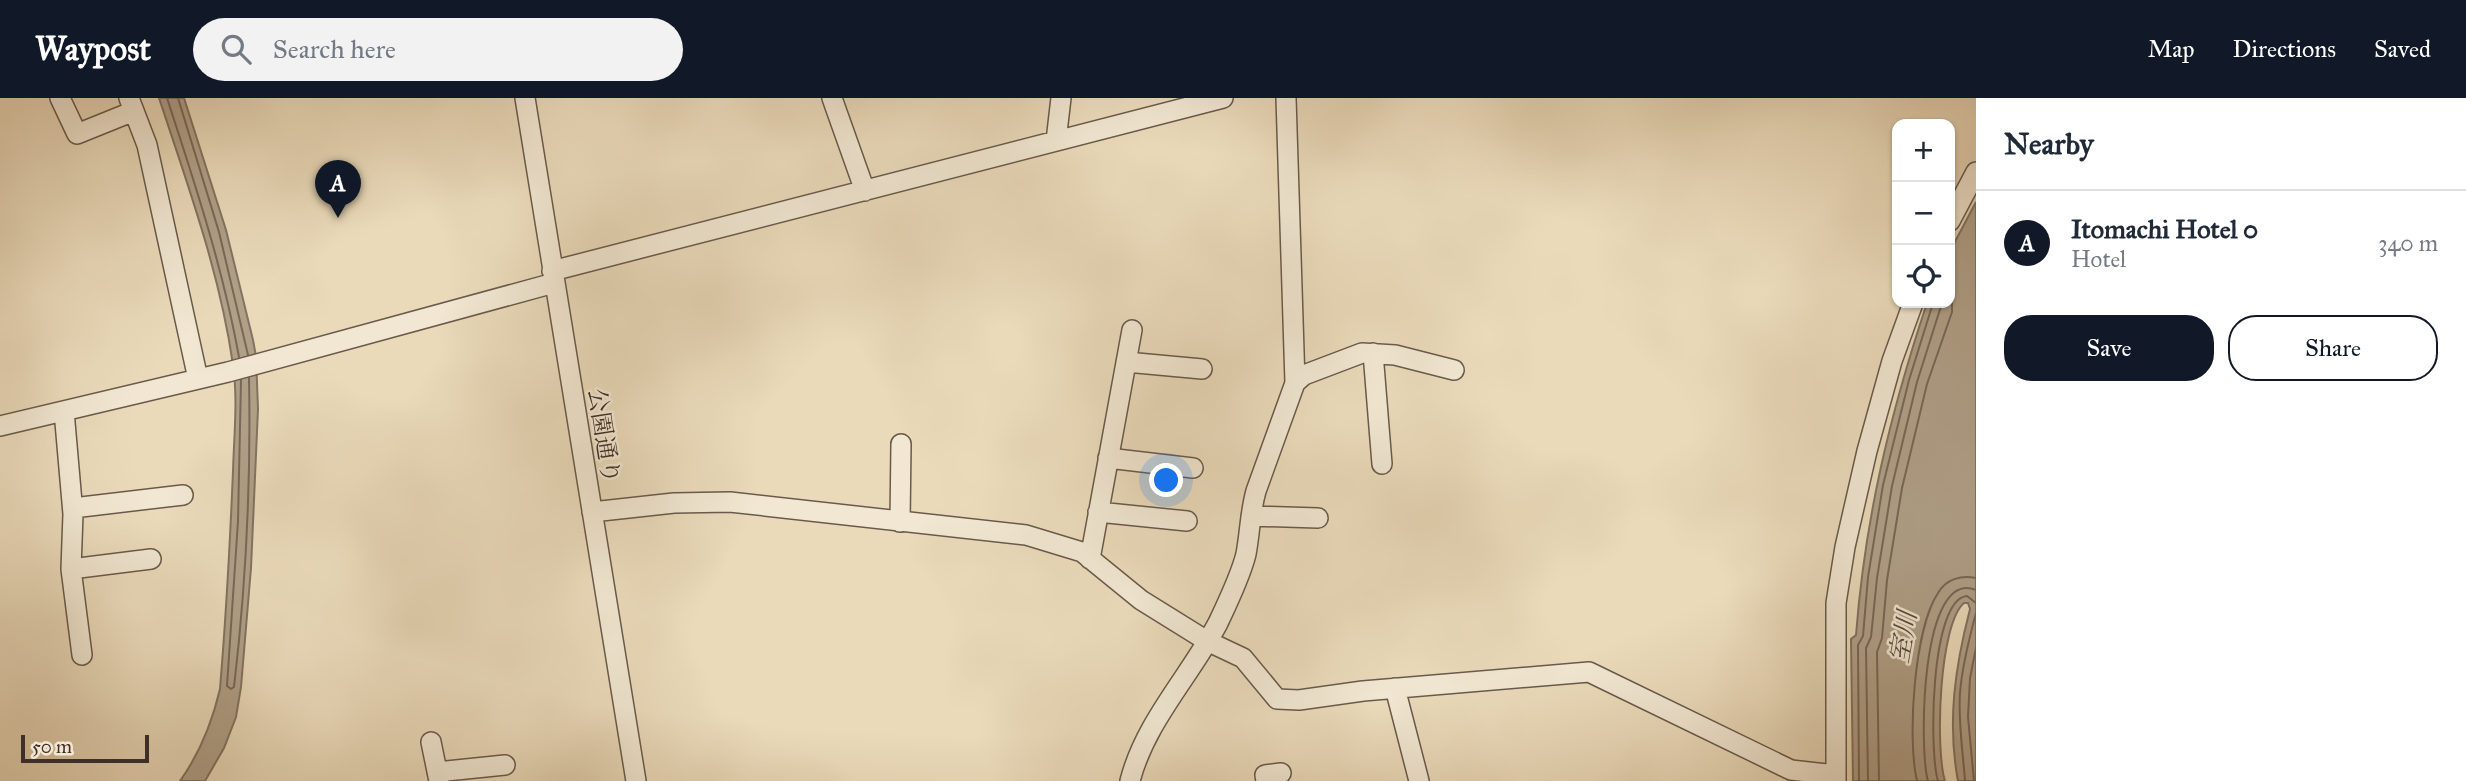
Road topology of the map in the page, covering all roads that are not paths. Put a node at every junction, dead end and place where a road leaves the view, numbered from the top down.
1 (60, 98) edge
2 (525, 98) edge
3 (832, 98) edge
4 (1061, 98) edge
5 (1223, 98) edge
6 (1286, 98) edge
7 (132, 104) edge
8 (1056, 141) junction
9 (1976, 173) edge
10 (864, 191) junction
11 (1955, 212) edge
12 (553, 277) junction
13 (1911, 308) edge
14 (1132, 330) dead end
15 (1373, 353) junction
16 (1126, 362) junction
17 (1202, 369) dead end
18 (1454, 370) dead end
19 (198, 379) junction
20 (1295, 383) junction
21 (64, 411) junction
22 (0, 426) edge
23 (901, 443) dead end
24 (1108, 458) junction
25 (1382, 464) dead end
26 (1194, 468) dead end
27 (183, 495) dead end
28 (73, 508) junction
29 (592, 512) junction
30 (1098, 512) junction
31 (1251, 516) junction
32 (1318, 518) dead end
33 (1187, 521) dead end
34 (901, 522) junction
35 (151, 559) dead end
36 (1090, 559) junction
37 (71, 569) junction
38 (1207, 641) junction
39 (82, 655) dead end
40 (1395, 688) junction
41 (431, 742) dead end
42 (506, 765) dead end
43 (438, 777) edge
44 (1836, 778) edge
45 (636, 781) edge
46 (1130, 781) edge
47 (1419, 781) edge

1 - 7 street
2 - 12 street, 公園通り
3 - 10 street
4 - 8 street
5 - 8 street
6 - 20 street
7 - 19 street
8 - 10 street
9 - 11 street
10 - 12 street
12 - 19 street
12 - 29 street, 公園通り
13 - 44 street
14 - 16 street
15 - 18 street
15 - 20 street
15 - 25 street
16 - 17 street
16 - 24 street
19 - 21 street
20 - 31 street
21 - 22 street
21 - 28 street
23 - 34 street
24 - 26 street
24 - 30 street
27 - 28 street
28 - 37 street
29 - 34 street
29 - 45 street, 公園通り
30 - 33 street
30 - 36 street
31 - 32 street
31 - 38 street
34 - 36 street
35 - 37 street
36 - 38 street
37 - 39 street
38 - 40 street
38 - 46 street
40 - 44 street
40 - 47 street
41 - 43 street
42 - 43 street

